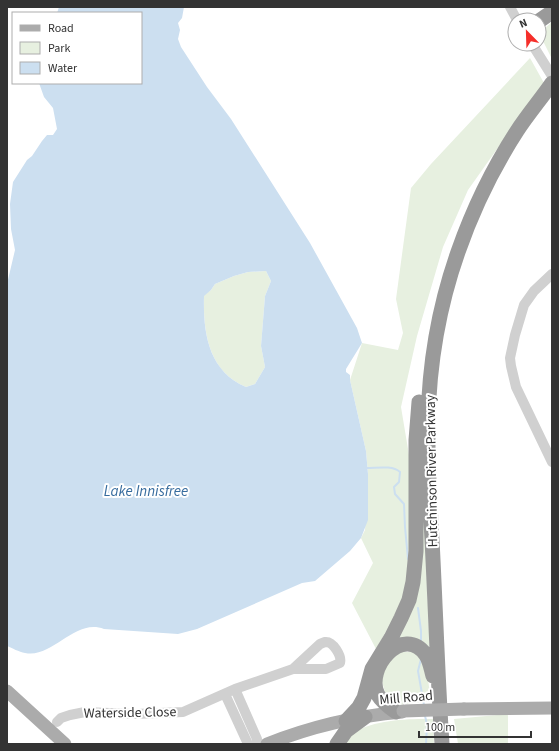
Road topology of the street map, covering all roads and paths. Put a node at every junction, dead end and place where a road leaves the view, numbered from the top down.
1 (537, 52) edge
2 (552, 78) edge
3 (552, 98) edge
4 (552, 274) edge
5 (447, 289) junction
6 (552, 462) edge
7 (293, 669) dead end
8 (235, 689) junction
9 (225, 694) junction
10 (9, 696) edge
11 (439, 697) junction
12 (552, 708) edge
13 (400, 712) junction
14 (247, 715) junction
15 (365, 717) junction
16 (237, 720) junction
17 (346, 721) junction
18 (57, 722) dead end
19 (445, 743) edge
20 (66, 744) edge
21 (248, 744) edge
22 (256, 744) edge
23 (267, 744) edge
24 (336, 744) edge

1 - 2 street
2 - 5 highway, Hutchinson River Parkway
3 - 19 highway, Hutchinson River Parkway
4 - 6 street
5 - 11 highway, Hutchinson River Parkway
5 - 17 highway
7 - 8 street, Waterside Close
8 - 9 street, Waterside Close
8 - 14 street
9 - 16 street
9 - 18 street, Waterside Close
10 - 20 main road
11 - 13 highway
11 - 19 highway, Hutchinson River Parkway
12 - 13 main road, Mill Road, bridge
13 - 15 main road, Mill Road
14 - 16 street
14 - 22 street
15 - 17 main road, Mill Road
15 - 24 highway
16 - 21 street
17 - 23 main road, Mill Road

